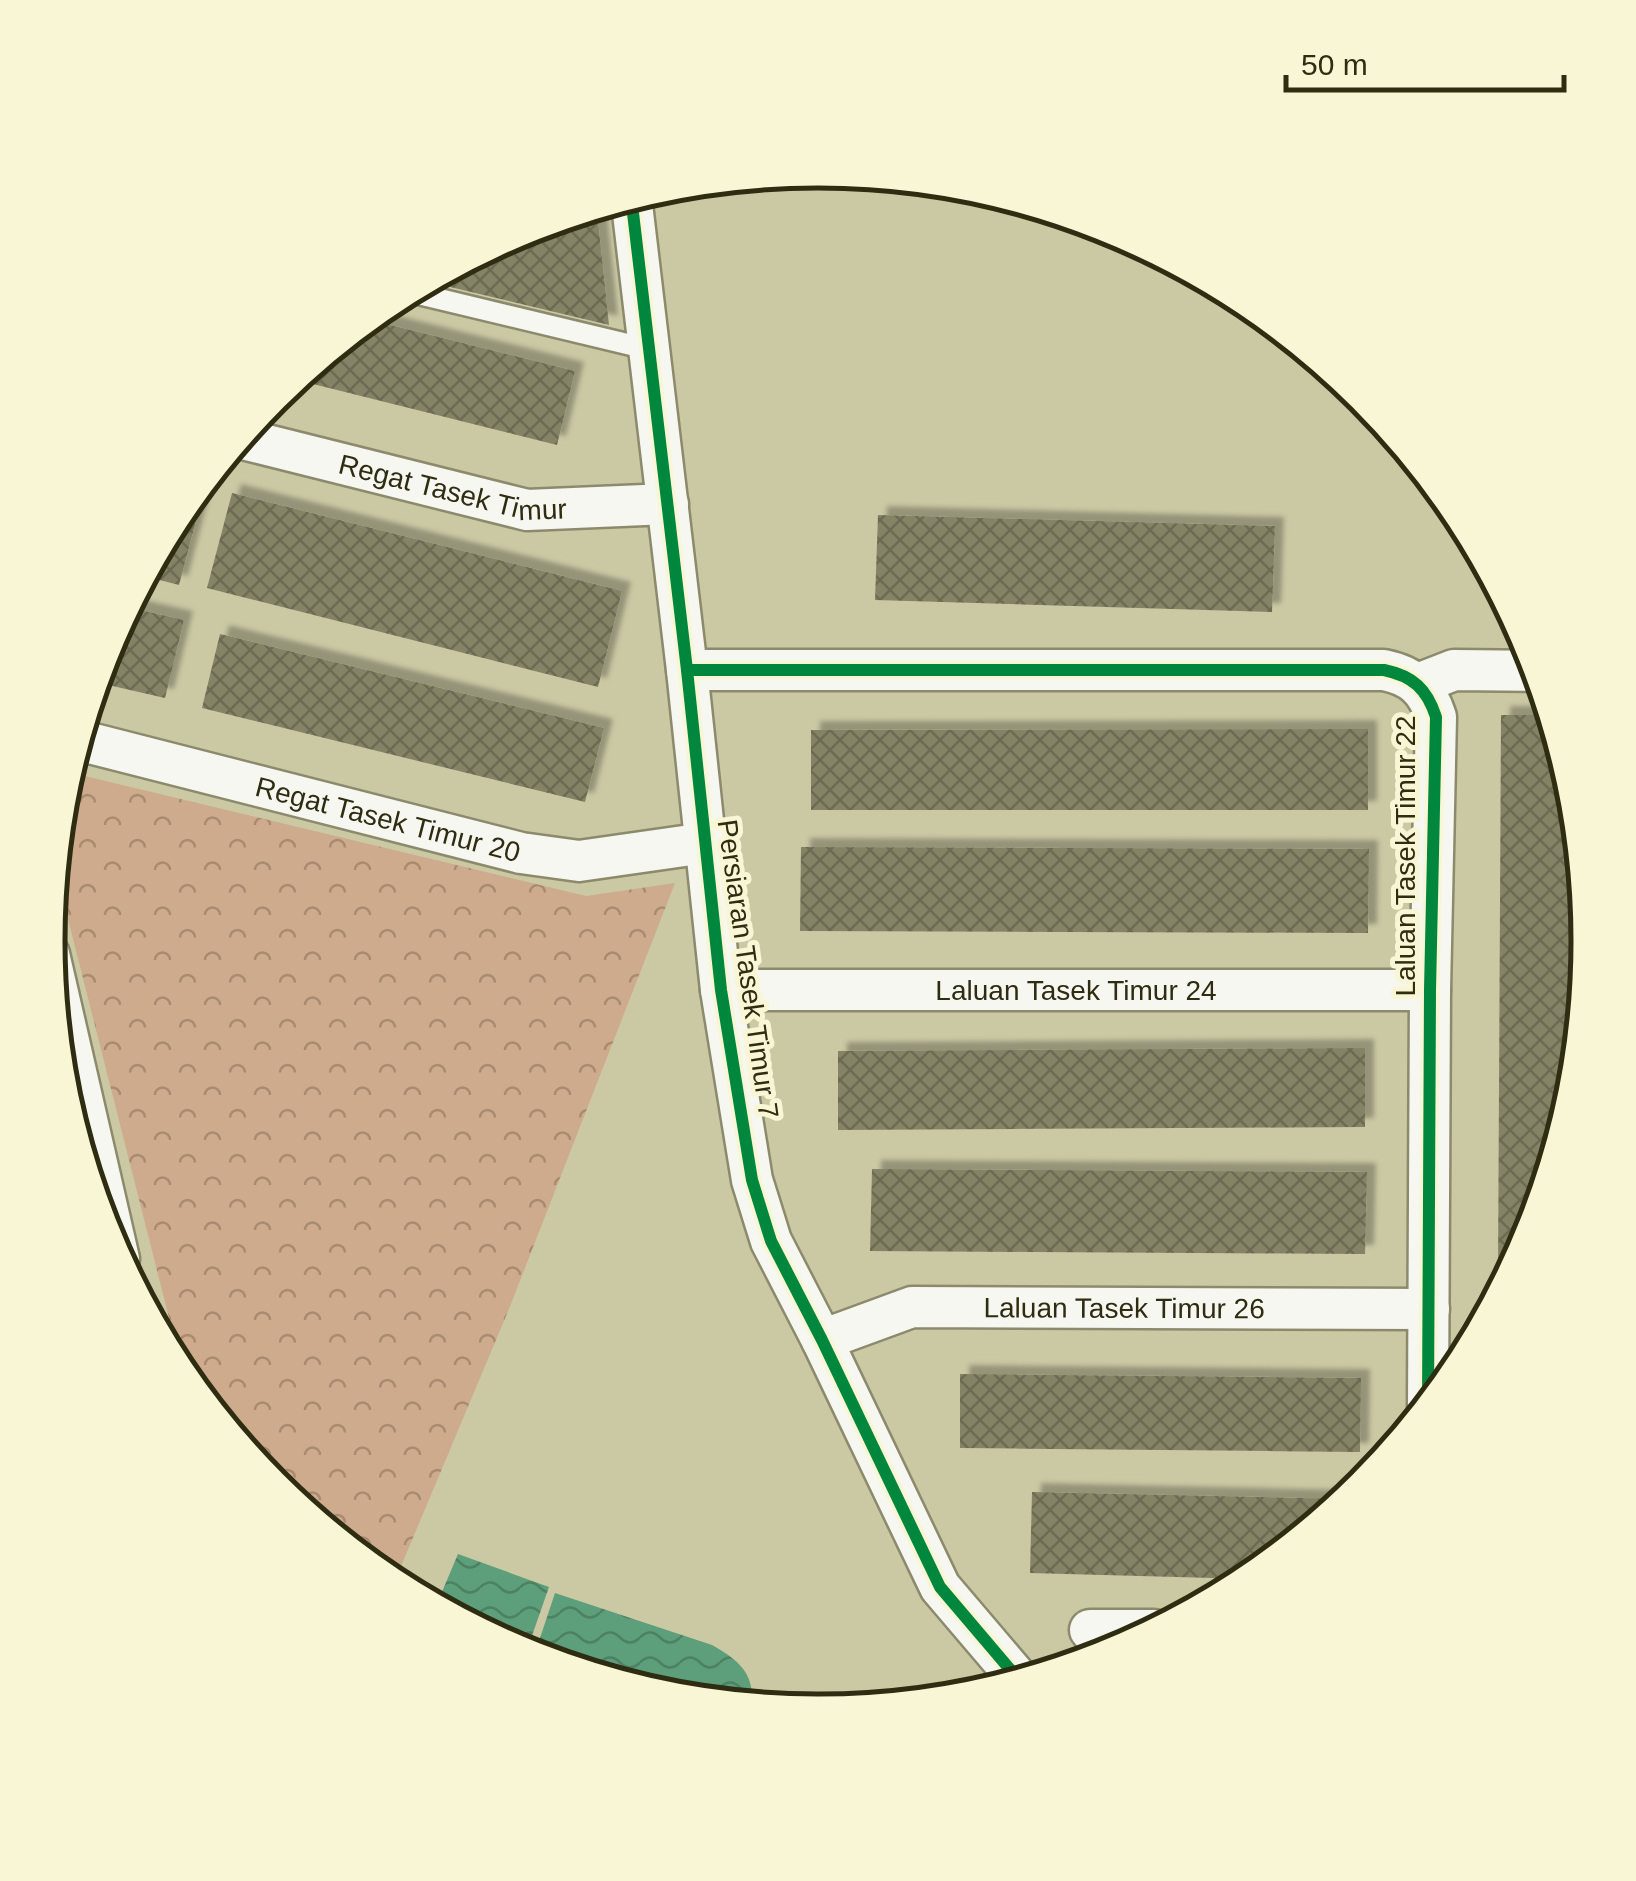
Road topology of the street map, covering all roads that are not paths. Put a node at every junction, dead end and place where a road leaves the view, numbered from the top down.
1 (633, 211) edge
2 (427, 297) edge
3 (648, 349) junction
4 (254, 442) edge
5 (668, 504) junction
6 (688, 670) junction
7 (1521, 671) edge
8 (1418, 684) junction
9 (92, 744) edge
10 (705, 843) junction
11 (721, 990) junction
12 (1430, 990) junction
13 (1429, 1309) junction
14 (822, 1340) junction
15 (1428, 1381) edge
16 (1090, 1630) dead end
17 (1120, 1630) edge
18 (1010, 1669) edge

1 - 3 street, Persiaran Tasek Timur 7
2 - 3 lane
3 - 5 street, Persiaran Tasek Timur 7
4 - 5 street, Regat Tasek Timur
5 - 6 street, Persiaran Tasek Timur 7
6 - 8 street, Laluan Tasek Timur 22
6 - 10 street, Persiaran Tasek Timur 7
7 - 8 street
8 - 12 street, Laluan Tasek Timur 22
9 - 10 street, Regat Tasek Timur 20
10 - 11 street, Persiaran Tasek Timur 7
11 - 12 street, Laluan Tasek Timur 24
11 - 14 street, Persiaran Tasek Timur 7
12 - 13 street, Laluan Tasek Timur 22
13 - 14 street, Laluan Tasek Timur 26
13 - 15 street, Laluan Tasek Timur 22
14 - 18 street, Persiaran Tasek Timur 7
16 - 17 street

